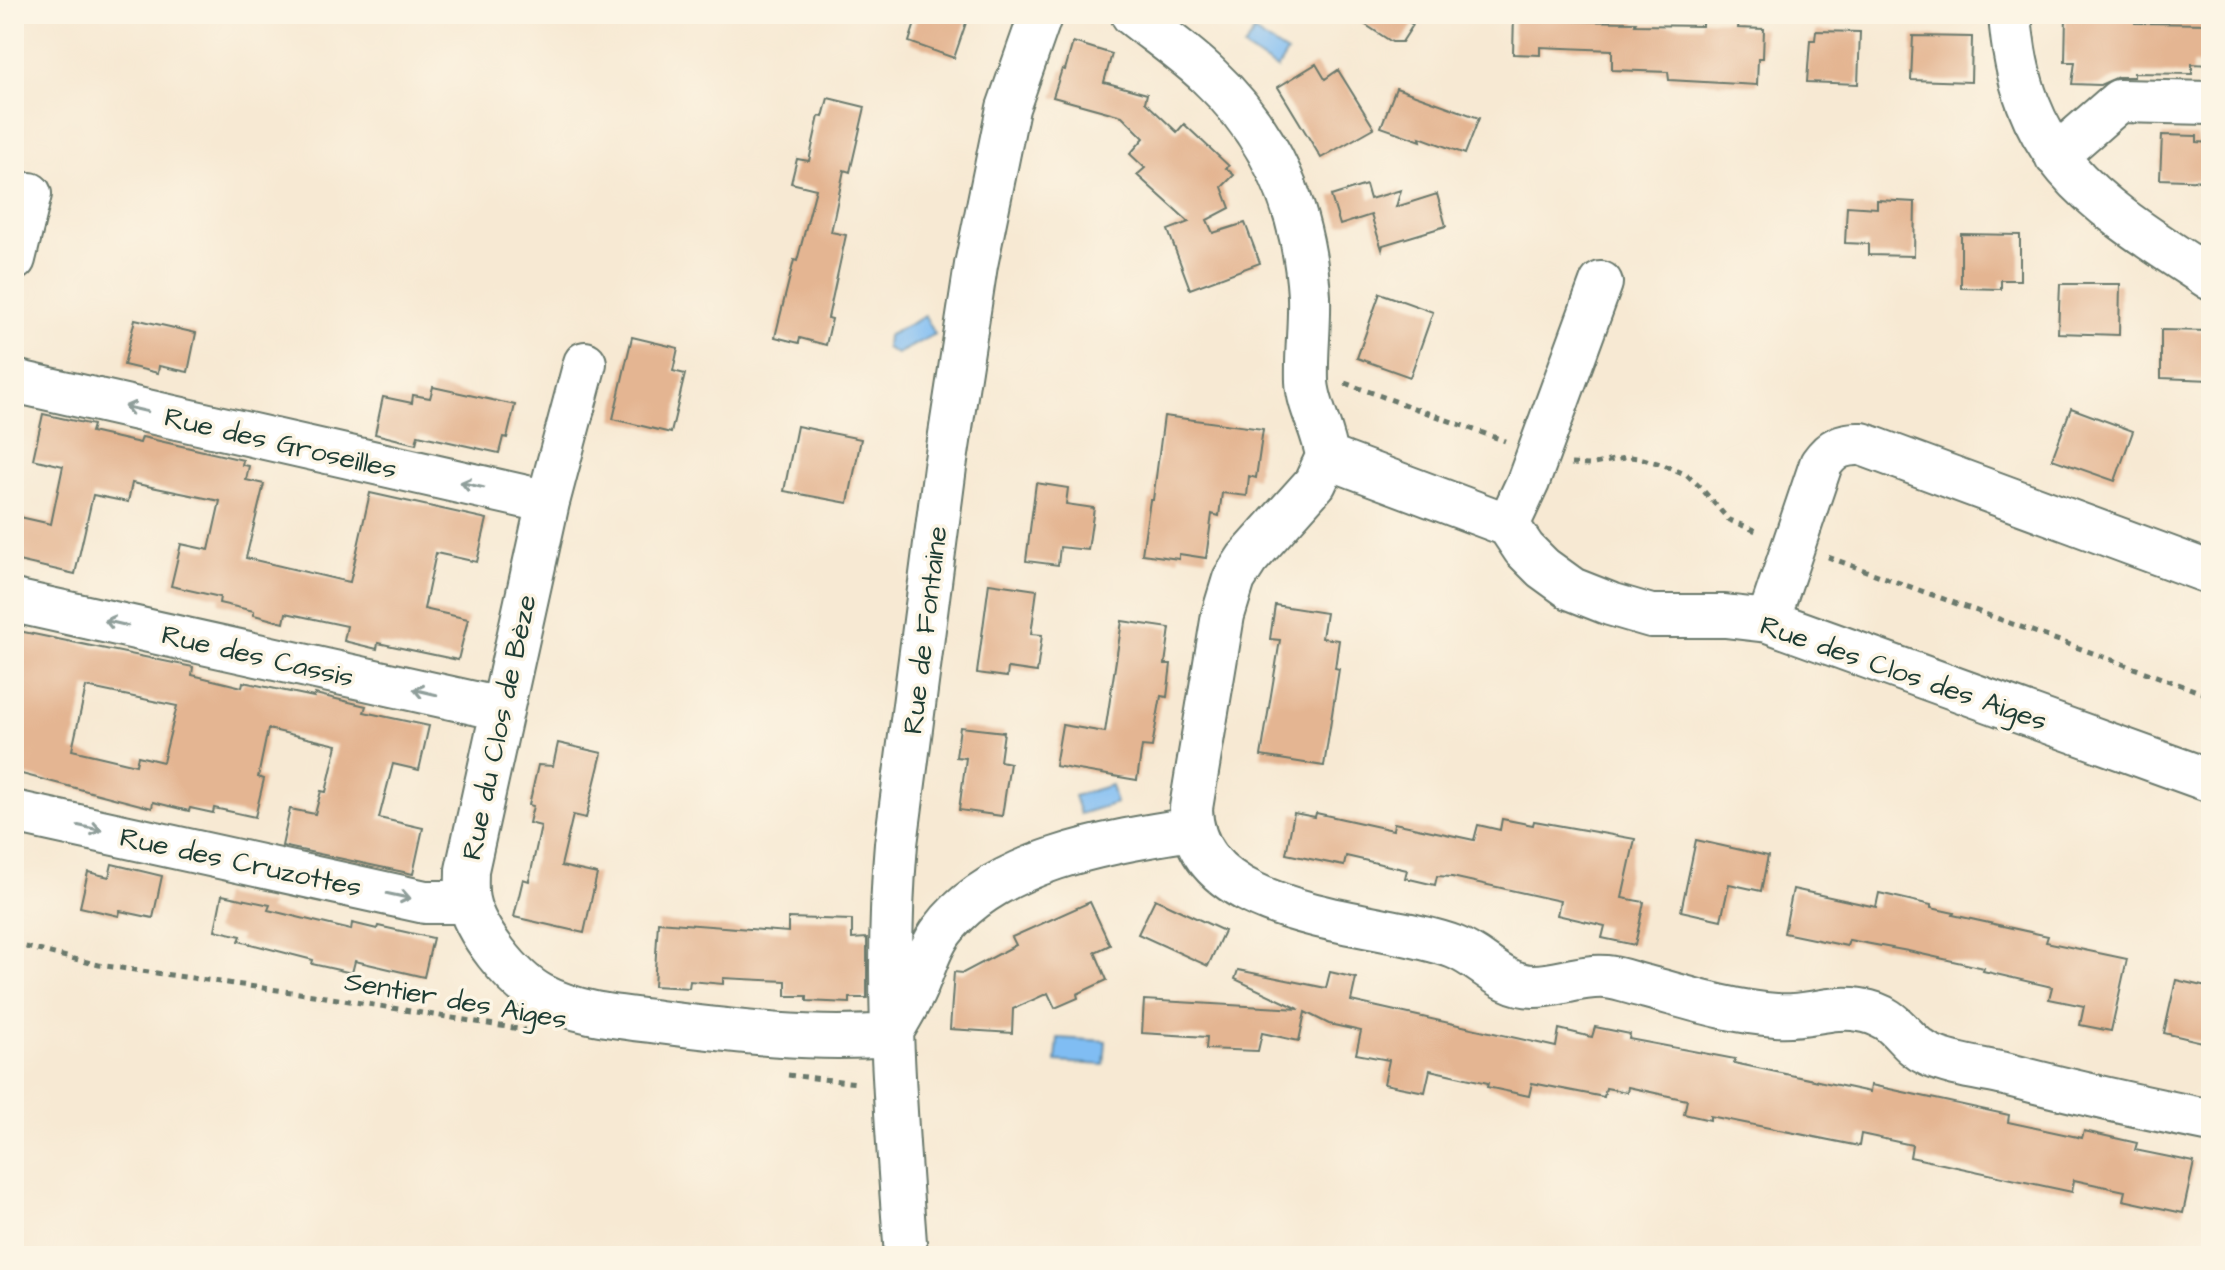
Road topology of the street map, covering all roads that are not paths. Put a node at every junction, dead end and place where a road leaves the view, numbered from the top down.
1 (1041, 14) edge
2 (1132, 14) edge
3 (2010, 14) edge
4 (2211, 103) edge
5 (2056, 156) junction
6 (30, 194) dead end
7 (14, 259) edge
8 (2211, 279) edge
9 (1601, 283) dead end
10 (585, 363) dead end
11 (14, 381) edge
12 (1327, 457) junction
13 (548, 502) junction
14 (1508, 525) junction
15 (2211, 573) edge
16 (14, 601) edge
17 (1768, 621) junction
18 (501, 709) junction
19 (2211, 781) edge
20 (14, 812) edge
21 (1192, 829) junction
22 (468, 902) junction
23 (890, 1035) junction
24 (2211, 1121) edge
25 (906, 1256) edge

1 - 23 street, Rue de Fontaine
2 - 12 street
3 - 5 street
4 - 5 street
5 - 8 street
6 - 7 street
9 - 14 street
10 - 13 street, Rue du Clos de Bèze
13 -> 11 street, Rue des Groseilles
12 - 14 street
12 - 21 street
13 - 18 street, Rue du Clos de Bèze
14 - 17 street, Rue des Clos des Aiges
15 - 17 street
18 -> 16 street, Rue des Cassis
17 - 19 street, Rue des Clos des Aiges
18 - 22 street, Rue du Clos de Bèze
20 -> 22 street, Rue des Cruzottes
21 - 23 street
21 - 24 street
22 - 23 street, Rue du Clos de Bèze
23 - 25 street, Rue de Fontaine

